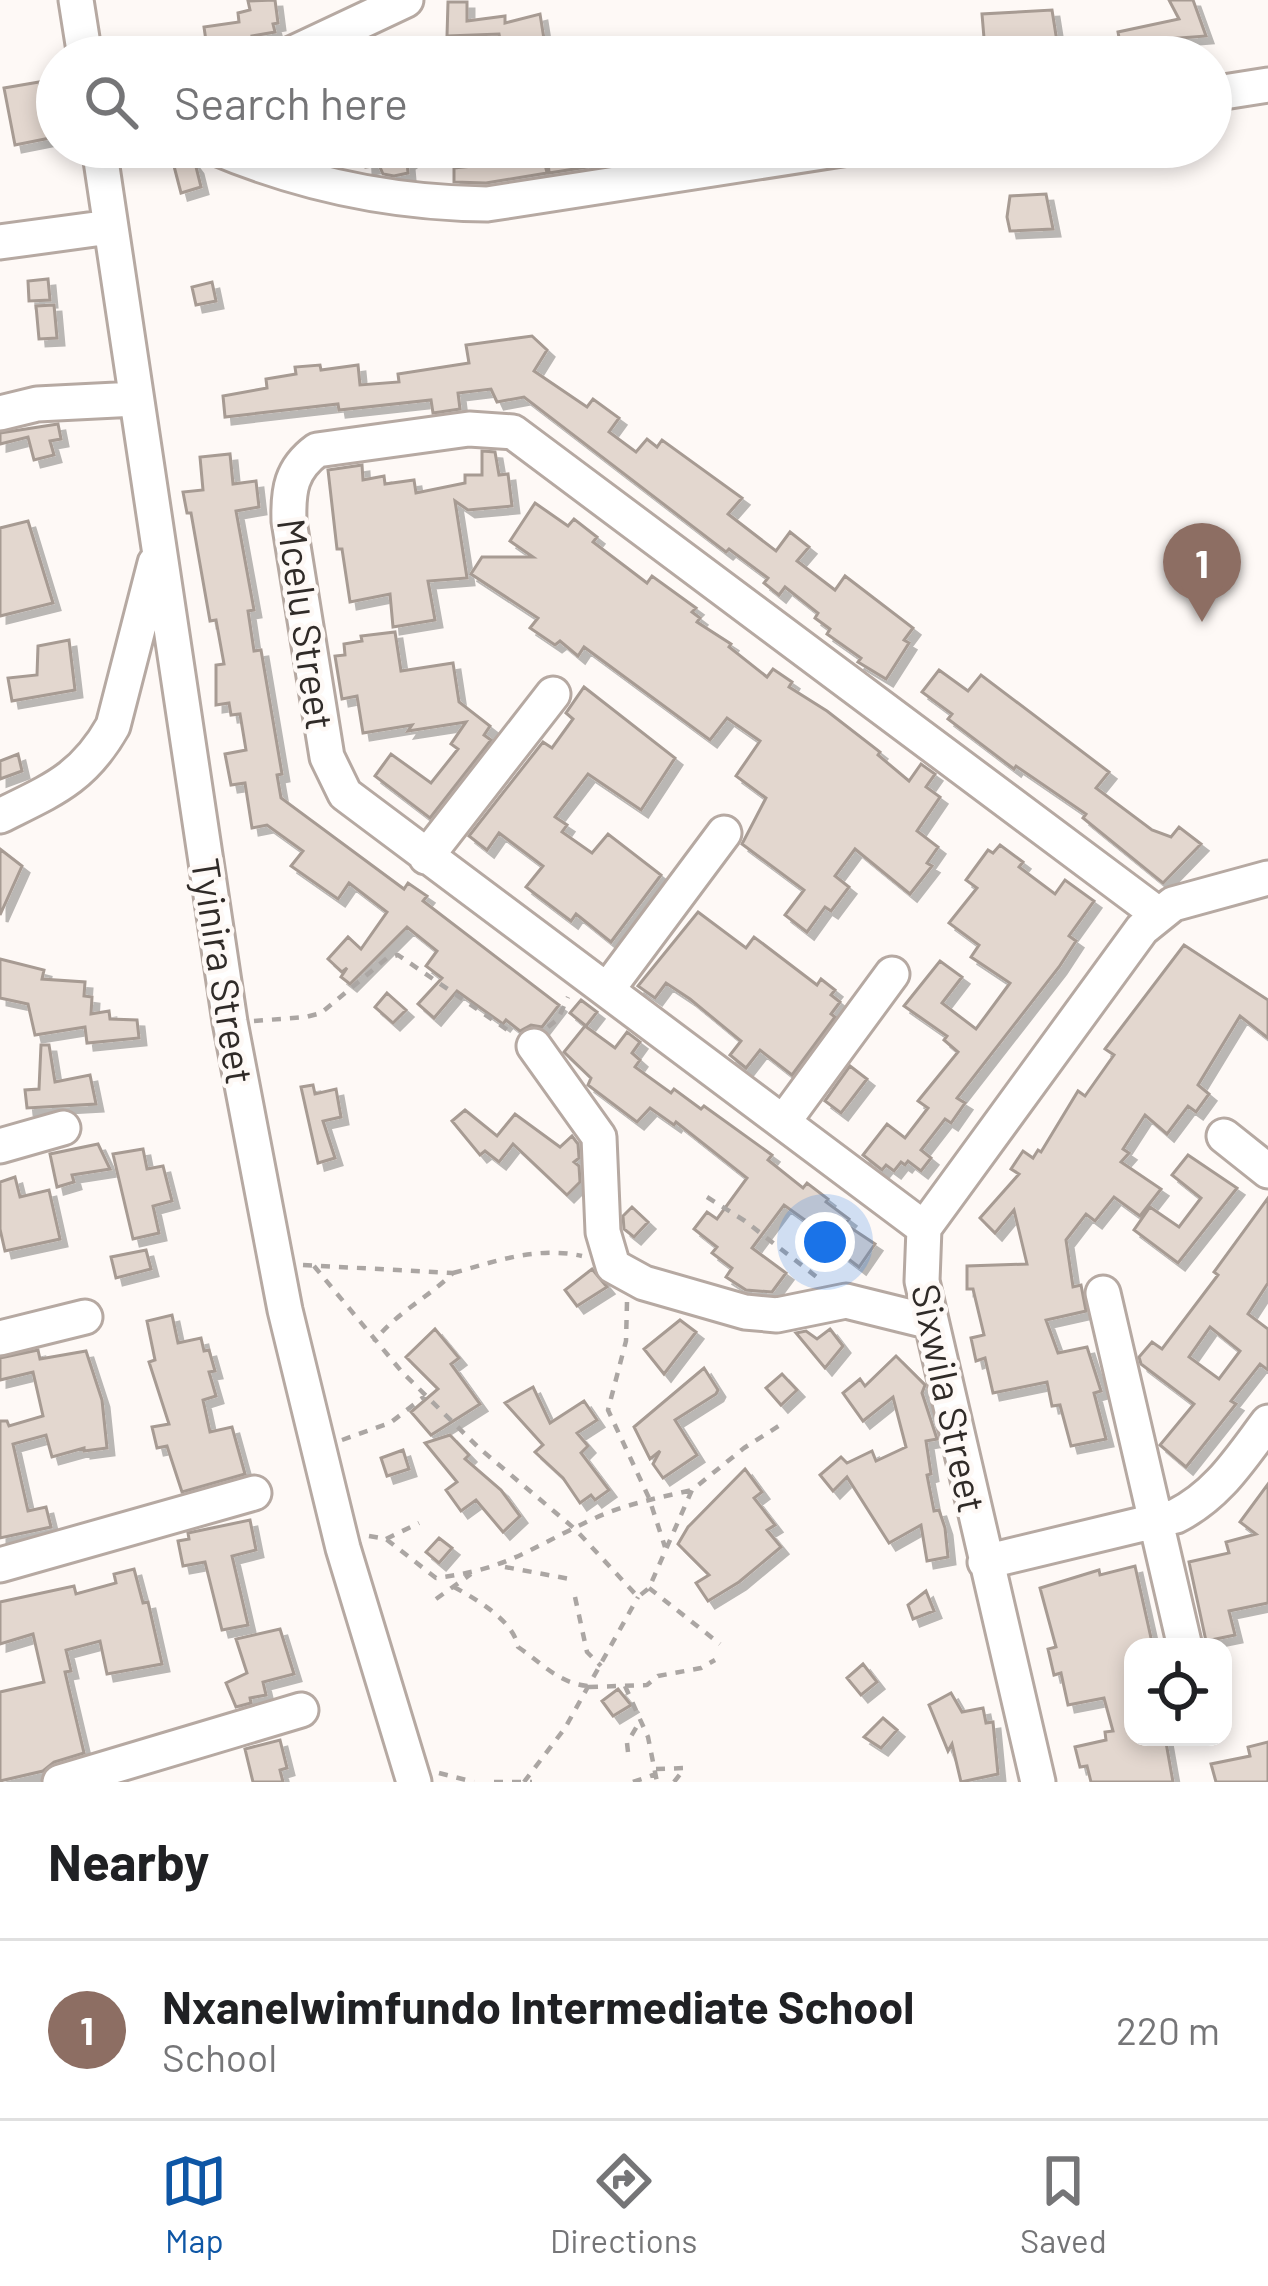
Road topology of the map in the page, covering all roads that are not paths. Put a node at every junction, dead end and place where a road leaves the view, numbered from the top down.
1 (76, 0) edge
2 (406, 0) edge
3 (82, 36) edge
4 (330, 36) edge
5 (1268, 86) edge
6 (1232, 91) edge
7 (102, 168) edge
8 (272, 168) edge
9 (720, 168) edge
10 (110, 227) junction
11 (0, 242) edge
12 (136, 399) junction
13 (0, 412) edge
14 (158, 549) junction
15 (553, 694) dead end
16 (0, 816) edge
17 (724, 833) dead end
18 (426, 857) junction
19 (1268, 878) edge
20 (1157, 914) junction
21 (892, 974) dead end
22 (594, 981) junction
23 (534, 1046) road end
24 (784, 1121) junction
25 (63, 1128) dead end
26 (1224, 1136) dead end
27 (0, 1146) edge
28 (1268, 1171) edge
29 (924, 1228) junction
30 (1103, 1293) dead end
31 (85, 1317) dead end
32 (931, 1322) junction
33 (0, 1338) edge
34 (1268, 1422) edge
35 (254, 1493) dead end
36 (1156, 1522) junction
37 (985, 1562) junction
38 (0, 1565) edge
39 (1183, 1638) edge
40 (301, 1710) dead end
41 (423, 1777) edge
42 (60, 1782) edge
43 (1038, 1782) edge

1 - 3 street
2 - 4 street
5 - 6 street
7 - 10 street, Tyinira Street
8 - 9 street
10 - 11 street
10 - 12 street, Tyinira Street
12 - 13 street
12 - 14 street, Tyinira Street
14 - 16 street
14 - 41 street, Tyinira Street
15 - 18 street
17 - 22 street
18 - 20 street, Mcelu Street
18 - 22 street, Mcelu Street
19 - 20 street, Sixwila Street
20 - 29 street, Sixwila Street
21 - 24 street
22 - 24 street, Mcelu Street
23 - 32 street
24 - 29 street, Mcelu Street
25 - 27 street
26 - 28 street
29 - 32 street, Sixwila Street
30 - 36 street
31 - 33 street
32 - 37 street, Sixwila Street
34 - 36 street
35 - 38 street
36 - 37 street
36 - 39 street
37 - 43 street, Sixwila Street
40 - 42 street

